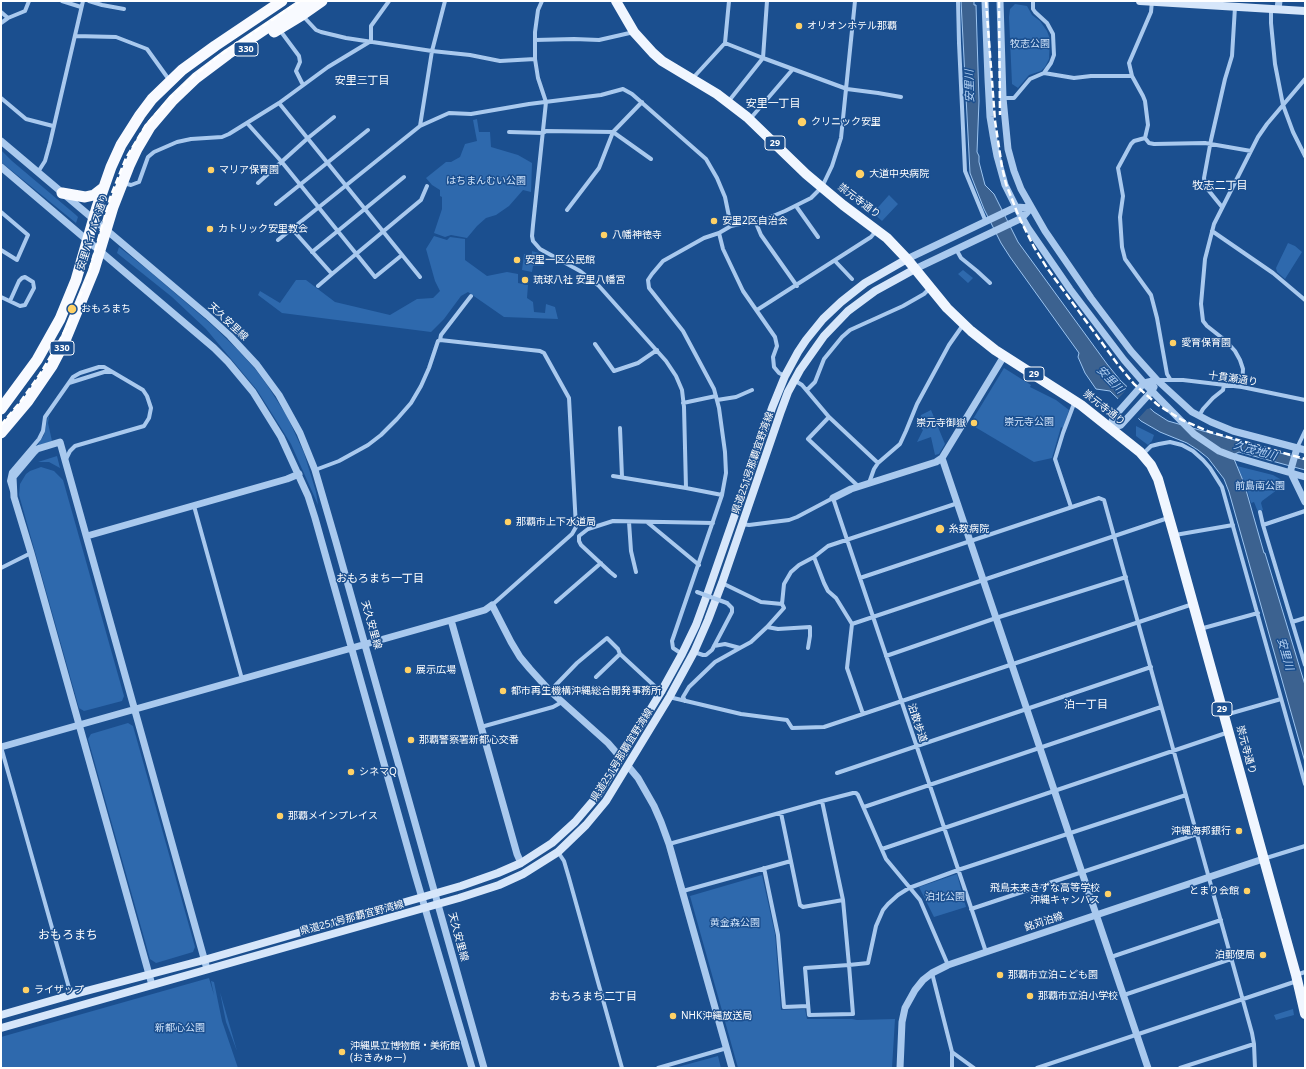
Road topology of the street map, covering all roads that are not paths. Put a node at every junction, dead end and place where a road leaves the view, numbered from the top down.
1 (28, 1) edge
2 (62, 1) edge
3 (83, 1) edge
4 (89, 1) edge
5 (271, 1) edge
6 (282, 1) edge
7 (307, 1) edge
8 (322, 1) edge
9 (389, 1) edge
10 (445, 1) edge
11 (542, 1) edge
12 (616, 1) edge
13 (729, 1) edge
14 (767, 1) edge
15 (855, 1) edge
16 (958, 1) edge
17 (985, 1) edge
18 (1000, 1) edge
19 (1033, 1) edge
20 (1140, 1) edge
21 (1152, 1) edge
22 (1230, 4) edge
23 (1276, 6) edge
24 (81, 7) junction
25 (124, 9) dead end
26 (1305, 11) edge
27 (1, 12) edge
28 (302, 15) junction
29 (8, 18) junction
30 (1, 23) edge
31 (278, 29) junction
32 (634, 32) junction
33 (75, 36) junction
34 (534, 40) junction
35 (371, 41) junction
36 (725, 43) junction
37 (216, 46) junction
38 (432, 51) junction
39 (763, 58) junction
40 (535, 59) junction
41 (793, 69) junction
42 (1044, 73) junction
43 (1132, 76) junction
44 (1305, 79) edge
45 (692, 80) junction
46 (170, 81) junction
47 (303, 85) junction
48 (847, 89) junction
49 (901, 97) dead end
50 (1, 98) edge
51 (1003, 98) junction
52 (173, 100) junction
53 (546, 102) junction
54 (642, 102) junction
55 (728, 102) junction
56 (279, 103) junction
57 (1283, 105) junction
58 (334, 117) dead end
59 (750, 119) junction
60 (247, 122) junction
61 (53, 126) junction
62 (420, 126) junction
63 (368, 130) dead end
64 (509, 132) dead end
65 (613, 132) junction
66 (543, 133) junction
67 (308, 138) junction
68 (1145, 138) junction
69 (1, 141) edge
70 (1210, 144) junction
71 (1251, 151) junction
72 (1305, 156) edge
73 (651, 159) dead end
74 (281, 161) junction
75 (328, 162) junction
76 (1, 167) edge
77 (38, 172) junction
78 (404, 177) dead end
79 (122, 183) junction
80 (258, 183) dead end
81 (300, 184) junction
82 (346, 186) junction
83 (427, 186) dead end
84 (822, 187) junction
85 (103, 188) junction
86 (62, 192) junction
87 (276, 204) dead end
88 (796, 206) junction
89 (1222, 206) junction
90 (1016, 207) junction
91 (319, 208) junction
92 (1031, 208) junction
93 (365, 209) junction
94 (567, 210) dead end
95 (1, 212) edge
96 (1022, 218) junction
97 (93, 219) junction
98 (986, 221) junction
99 (756, 223) junction
100 (731, 226) junction
101 (292, 229) junction
102 (106, 230) junction
103 (877, 230) junction
104 (338, 231) junction
105 (1212, 231) junction
106 (383, 232) junction
107 (719, 233) junction
108 (818, 237) dead end
109 (278, 240) dead end
110 (88, 241) junction
111 (956, 249) junction
112 (1, 250) edge
113 (100, 252) junction
114 (312, 252) junction
115 (356, 254) junction
116 (402, 255) junction
117 (907, 259) junction
118 (835, 261) junction
119 (915, 268) junction
120 (332, 274) junction
121 (420, 277) dead end
122 (852, 279) dead end
123 (990, 283) dead end
124 (318, 286) dead end
125 (797, 286) junction
126 (930, 287) junction
127 (471, 296) dead end
128 (1, 297) edge
129 (1305, 300) edge
130 (10, 301) junction
131 (757, 310) junction
132 (964, 324) junction
133 (440, 340) junction
134 (595, 344) dead end
135 (657, 350) junction
136 (1004, 356) junction
137 (785, 376) junction
138 (1170, 379) junction
139 (794, 380) junction
140 (1157, 380) junction
141 (1144, 383) junction
142 (1224, 385) junction
143 (1242, 387) junction
144 (752, 390) dead end
145 (807, 390) junction
146 (1152, 391) junction
147 (716, 398) junction
148 (1305, 400) edge
149 (1075, 401) junction
150 (683, 403) junction
151 (1, 409) edge
152 (829, 417) junction
153 (1199, 417) junction
154 (620, 428) dead end
155 (1110, 428) junction
156 (1305, 431) edge
157 (1, 433) edge
158 (1299, 451) edge
159 (1142, 455) junction
160 (942, 458) junction
161 (66, 461) junction
162 (878, 463) junction
163 (315, 470) junction
164 (1291, 471) junction
165 (299, 474) junction
166 (613, 476) dead end
167 (622, 477) junction
168 (1305, 477) edge
169 (869, 483) junction
170 (858, 486) junction
171 (686, 488) junction
172 (722, 495) junction
173 (14, 497) junction
174 (833, 498) junction
175 (1305, 502) edge
176 (958, 503) junction
177 (194, 506) junction
178 (1071, 507) junction
179 (1305, 511) edge
180 (1260, 512) dead end
181 (1169, 517) junction
182 (629, 522) junction
183 (647, 522) junction
184 (713, 524) junction
185 (742, 524) junction
186 (1233, 525) junction
187 (1263, 525) junction
188 (1174, 535) junction
189 (87, 536) junction
190 (1114, 536) junction
191 (847, 540) junction
192 (971, 541) junction
193 (32, 554) junction
194 (814, 557) junction
195 (601, 563) junction
196 (699, 565) junction
197 (1, 568) edge
198 (636, 572) dead end
199 (615, 576) dead end
200 (1126, 576) junction
201 (860, 578) junction
202 (984, 579) junction
203 (722, 582) junction
204 (690, 590) junction
205 (556, 602) dead end
206 (1193, 603) junction
207 (782, 604) junction
208 (492, 605) junction
209 (1258, 613) junction
210 (872, 618) junction
211 (996, 618) junction
212 (1305, 618) edge
213 (451, 620) junction
214 (1138, 622) junction
215 (1292, 622) junction
216 (852, 624) junction
217 (767, 628) junction
218 (1200, 629) junction
219 (366, 644) junction
220 (714, 646) junction
221 (351, 648) junction
222 (740, 648) junction
223 (808, 648) dead end
224 (694, 652) junction
225 (620, 654) junction
226 (682, 654) junction
227 (886, 656) junction
228 (1304, 657) edge
229 (1012, 664) junction
230 (1305, 665) edge
231 (1151, 667) junction
232 (596, 677) dead end
233 (242, 679) junction
234 (550, 691) junction
235 (661, 692) junction
236 (669, 697) junction
237 (1281, 699) junction
238 (901, 701) junction
239 (562, 702) junction
240 (685, 702) junction
241 (1161, 706) junction
242 (1027, 708) junction
243 (134, 709) junction
244 (863, 714) junction
245 (1224, 715) junction
246 (78, 725) junction
247 (481, 727) junction
248 (1229, 732) junction
249 (916, 746) junction
250 (1, 747) edge
251 (1040, 747) junction
252 (1174, 751) junction
253 (621, 758) junction
254 (628, 766) junction
255 (837, 773) dead end
256 (930, 784) junction
257 (1305, 784) edge
258 (1055, 790) junction
259 (1186, 795) junction
260 (822, 801) junction
261 (864, 807) junction
262 (781, 813) junction
263 (944, 827) junction
264 (1069, 834) junction
265 (1197, 834) junction
266 (669, 844) junction
267 (1305, 846) edge
268 (882, 849) junction
269 (558, 852) junction
270 (1263, 859) junction
271 (791, 861) junction
272 (521, 863) junction
273 (764, 868) junction
274 (958, 870) junction
275 (1082, 872) junction
276 (1209, 878) junction
277 (909, 888) junction
278 (683, 891) junction
279 (436, 893) junction
280 (422, 897) junction
281 (843, 900) junction
282 (439, 904) junction
283 (426, 908) junction
284 (971, 909) junction
285 (1097, 915) junction
286 (1221, 920) junction
287 (986, 952) junction
288 (1111, 957) junction
289 (1231, 959) junction
290 (204, 960) junction
291 (849, 965) junction
292 (948, 965) junction
293 (207, 969) junction
294 (932, 973) junction
295 (149, 975) junction
296 (1299, 976) edge
297 (152, 985) junction
298 (71, 995) junction
299 (1124, 995) junction
300 (1243, 999) junction
301 (808, 1006) junction
302 (1305, 1014) edge
303 (1, 1015) edge
304 (1, 1028) edge
305 (1137, 1034) junction
306 (1254, 1044) junction
307 (727, 1048) junction
308 (952, 1052) junction
309 (472, 1068) edge
310 (484, 1068) edge
311 (622, 1068) edge
312 (658, 1068) edge
313 (732, 1068) edge
314 (900, 1068) edge
315 (952, 1068) edge
316 (974, 1068) edge
317 (1037, 1068) edge
318 (1148, 1068) edge
319 (1180, 1068) edge
320 (1254, 1068) edge

1 - 29 street
2 - 24 street
3 - 24 street
4 - 25 street
5 - 37 highway, 330
6 - 37 highway, 330
7 - 52 highway, 安里バイパス通り / 330
8 - 28 highway, 330
9 - 35 street
10 - 38 street
11 - 34 street
12 - 32 main road, 崇元寺通り / 29
13 - 36 street
14 - 39 street
15 - 48 street
16 - 98 street
17 - 90 street
18 - 51 street
19 - 42 street
20 - 21 main road
21 - 22 main road
21 - 43 street
22 - 23 main road
22 - 70 street
23 - 26 main road
23 - 57 street
24 - 33 street
27 - 29 street
28 - 31 highway, 330
28 - 35 street
29 - 30 street
31 - 47 street
31 - 52 highway, 330
32 - 34 street
32 - 45 main road, 崇元寺通り / 29
33 - 46 street
33 - 61 street
34 - 40 street
35 - 38 street
35 - 47 street
36 - 39 street
36 - 45 street
37 - 46 highway, 安里バイパス通り / 330
38 - 40 street
38 - 62 street
39 - 41 street
39 - 55 street
40 - 53 street
41 - 48 street
41 - 59 street
42 - 43 street
42 - 51 street
43 - 68 street
44 - 57 street
45 - 55 main road, 崇元寺通り / 29
46 - 85 highway, 安里バイパス通り / 330
47 - 56 street
48 - 49 street
48 - 84 street
50 - 61 street
51 - 92 street
52 - 79 highway, 安里バイパス通り / 330
53 - 54 street
53 - 62 street
53 - 66 street
54 - 65 street
54 - 100 street
55 - 59 main road, 崇元寺通り / 29
56 - 60 street
56 - 67 street
57 - 71 street
57 - 72 street
58 - 67 street
59 - 84 main road, 崇元寺通り / 29
60 - 74 street
60 - 79 street
61 - 77 street
62 - 82 street
63 - 75 street
64 - 66 street
65 - 66 street
65 - 73 street
65 - 94 street
66 - 135 street
67 - 74 street
67 - 75 street
68 - 70 street
68 - 138 street
69 - 77 street, 天久安里線
70 - 71 street
70 - 89 street
71 - 89 street
74 - 80 street
74 - 81 street
75 - 81 street
75 - 82 street
76 - 110 street
77 - 86 street, 天久安里線
78 - 93 street
79 - 102 highway, 安里バイパス通り / 330
81 - 87 street
81 - 91 street
82 - 91 street
82 - 93 street
83 - 106 street
84 - 88 street
84 - 103 main road, 崇元寺通り / 29
85 - 86 highway
85 - 97 highway, 安里バイパス通り / 330
86 - 97 street, 天久安里線
88 - 99 street
88 - 108 street
89 - 105 street
90 - 92 street
90 - 96 street
90 - 98 street
91 - 101 street
91 - 104 street
92 - 96 street
92 - 140 street
93 - 104 street
93 - 106 street
95 - 112 street
96 - 111 street
96 - 141 street
97 - 102 street, 天久安里線
97 - 110 highway, 安里バイパス通り / 330
98 - 117 street
99 - 100 street
99 - 125 street
100 - 107 street
101 - 109 street
101 - 114 street
102 - 113 highway, 安里バイパス通り / 330
102 - 163 street, 天久安里線
103 - 117 main road, 崇元寺通り / 29
103 - 118 street
104 - 114 street
104 - 115 street
105 - 129 street
105 - 143 street
106 - 115 street
106 - 116 street
107 - 131 street
107 - 147 street
110 - 113 street
110 - 151 highway, 安里バイパス通り / 330
111 - 119 street
111 - 123 street
113 - 157 highway, 安里バイパス通り / 330
113 - 165 street
114 - 120 street
115 - 116 street
115 - 120 street
116 - 121 street
117 - 119 main road, 崇元寺通り / 29
117 - 137 main road, 県道251号那覇宜野湾線
118 - 122 street
118 - 125 street
119 - 126 main road, 崇元寺通り / 29
119 - 139 main road, 県道251号那覇宜野湾線
120 - 124 street
125 - 131 street
126 - 132 main road, 崇元寺通り / 29
126 - 145 street
127 - 133 street
128 - 130 street
130 - 130 street
131 - 137 street
132 - 136 main road, 崇元寺通り / 29
132 - 162 street
133 - 163 street
133 - 208 street
134 - 135 street
135 - 150 street
136 - 149 main road, 崇元寺通り / 29
136 - 160 street
137 - 226 main road, 県道251号那覇宜野湾線
138 - 140 street, 十貫瀬通り
138 - 142 street, 十貫瀬通り
139 - 145 street
139 - 185 main road, 県道251号那覇宜野湾線
140 - 141 street
140 - 146 street
140 - 153 street
141 - 146 street
141 - 155 street
142 - 143 street, 十貫瀬通り
142 - 153 street
143 - 148 street, 十貫瀬通り
144 - 147 street
145 - 152 street
146 - 155 street
146 - 164 street
147 - 150 street
147 - 172 street
149 - 155 main road, 崇元寺通り / 29
149 - 178 street
150 - 171 street
152 - 162 street
152 - 170 street
153 - 158 street
154 - 167 street
155 - 159 main road, 崇元寺通り / 29
156 - 158 street
158 - 164 street
159 - 181 main road, 崇元寺通り / 29
159 - 186 street
160 - 169 street
160 - 176 street
161 - 173 street
161 - 173 street
161 - 189 street
162 - 169 street
163 - 219 street, 天久安里線
164 - 168 street
164 - 175 street
165 - 177 street
165 - 221 street
166 - 167 street
167 - 171 street
169 - 170 street
170 - 174 street
171 - 172 street
172 - 184 street
173 - 193 street
174 - 185 street
174 - 191 street, 泊散歩道
176 - 191 street
176 - 192 street
177 - 189 street
177 - 233 street
178 - 190 street
178 - 192 street
179 - 187 street
180 - 187 street
181 - 188 main road, 崇元寺通り / 29
181 - 190 street
182 - 183 street
182 - 195 street
182 - 198 street
183 - 184 street
183 - 196 street
184 - 196 street
185 - 203 main road, 県道251号那覇宜野湾線
186 - 188 street
186 - 209 street
187 - 215 street
188 - 206 main road, 崇元寺通り / 29
189 - 243 street
190 - 200 street
190 - 202 street
191 - 194 street
191 - 201 street, 泊散歩道
192 - 201 street
192 - 202 street
193 - 197 street
193 - 246 street
194 - 207 street
194 - 216 street
195 - 199 street
195 - 205 street
196 - 204 street
200 - 211 street
200 - 214 street
201 - 210 street, 泊散歩道
202 - 210 street
202 - 211 street
203 - 207 street
203 - 224 main road, 県道251号那覇宜野湾線
204 - 220 street, bridge
204 - 226 street
206 - 214 street
206 - 218 main road, 崇元寺通り / 29
207 - 217 street
208 - 213 street
208 - 234 street
209 - 218 street
209 - 237 street
210 - 216 street
210 - 227 street, 泊散歩道
211 - 227 street
211 - 229 street
212 - 215 street
213 - 219 street
213 - 247 street
214 - 229 street
214 - 231 street
215 - 228 street
216 - 244 street
217 - 222 street
217 - 223 street
218 - 245 main road, 崇元寺通り / 29
219 - 221 street
219 - 279 street, 天久安里線
220 - 222 street
220 - 224 street
221 - 233 street
221 - 280 street
222 - 240 street
224 - 236 main road, 県道251号那覇宜野湾線
225 - 232 street
225 - 234 street
225 - 235 street
226 - 235 main road, 県道251号那覇宜野湾線
227 - 238 street, 泊散歩道
228 - 230 street
229 - 238 street
229 - 242 street
231 - 241 street
231 - 242 street
233 - 243 street
234 - 239 street
235 - 253 main road, 県道251号那覇宜野湾線
236 - 240 street
236 - 254 main road, 県道251号那覇宜野湾線
237 - 245 street
237 - 257 street
238 - 244 street
238 - 249 street, 泊散歩道
239 - 247 street
239 - 253 street
240 - 244 street
241 - 251 street
241 - 252 street
242 - 249 street
242 - 251 street
243 - 246 street
243 - 290 street
245 - 248 main road, 崇元寺通り / 29
246 - 250 street
246 - 295 street
247 - 272 street
248 - 252 street
248 - 270 main road, 崇元寺通り / 29
249 - 255 street
249 - 256 street, 泊散歩道
250 - 298 street
251 - 256 street
251 - 258 street
252 - 258 street
252 - 259 street
253 - 272 main road, 県道251号那覇宜野湾線
254 - 266 street
254 - 269 main road, 県道251号那覇宜野湾線
256 - 261 street
256 - 263 street, 泊散歩道
258 - 263 street
258 - 264 street
259 - 264 street
259 - 265 street
260 - 261 street
260 - 262 street
260 - 281 street
261 - 268 street
262 - 266 street
262 - 271 street
263 - 268 street
263 - 274 street, 泊散歩道
264 - 274 street
264 - 275 street
265 - 275 street
265 - 276 street
266 - 278 street
267 - 270 street
268 - 277 street
269 - 282 main road, 県道251号那覇宜野湾線
269 - 311 street
270 - 276 street, 銘苅泊線
270 - 296 main road, 崇元寺通り / 29
271 - 273 street
271 - 281 street
272 - 279 main road, 県道251号那覇宜野湾線
273 - 278 street
273 - 301 street
274 - 277 street
274 - 284 street, 泊散歩道
275 - 284 street
275 - 285 street
276 - 285 street, 銘苅泊線
276 - 286 street
277 - 291 street
277 - 292 street
278 - 307 street
279 - 280 main road, 県道251号那覇宜野湾線
279 - 282 street, 天久安里線
280 - 283 street
280 - 290 main road, 県道251号那覇宜野湾線
281 - 291 street
282 - 283 main road, 県道251号那覇宜野湾線
282 - 310 street, 天久安里線
283 - 293 main road, 県道251号那覇宜野湾線
283 - 309 street
284 - 287 street, 泊散歩道
285 - 287 street, 銘苅泊線
285 - 288 street
286 - 288 street
286 - 289 street
287 - 292 street, 銘苅泊線
288 - 299 street
289 - 299 street
289 - 300 street
290 - 293 street
290 - 295 main road, 県道251号那覇宜野湾線
291 - 301 street
291 - 301 street
292 - 294 street, 銘苅泊線
293 - 297 main road, 県道251号那覇宜野湾線
294 - 308 street
294 - 314 street, 銘苅泊線
295 - 297 street
295 - 298 main road, 県道251号那覇宜野湾線
296 - 300 street
296 - 302 main road, 崇元寺通り / 29
297 - 304 main road, 県道251号那覇宜野湾線
298 - 303 main road, 県道251号那覇宜野湾線
299 - 305 street
300 - 305 street
300 - 306 street
305 - 317 street
305 - 318 street
306 - 319 street
306 - 320 street
307 - 312 street
307 - 313 street
308 - 315 street
308 - 316 street

